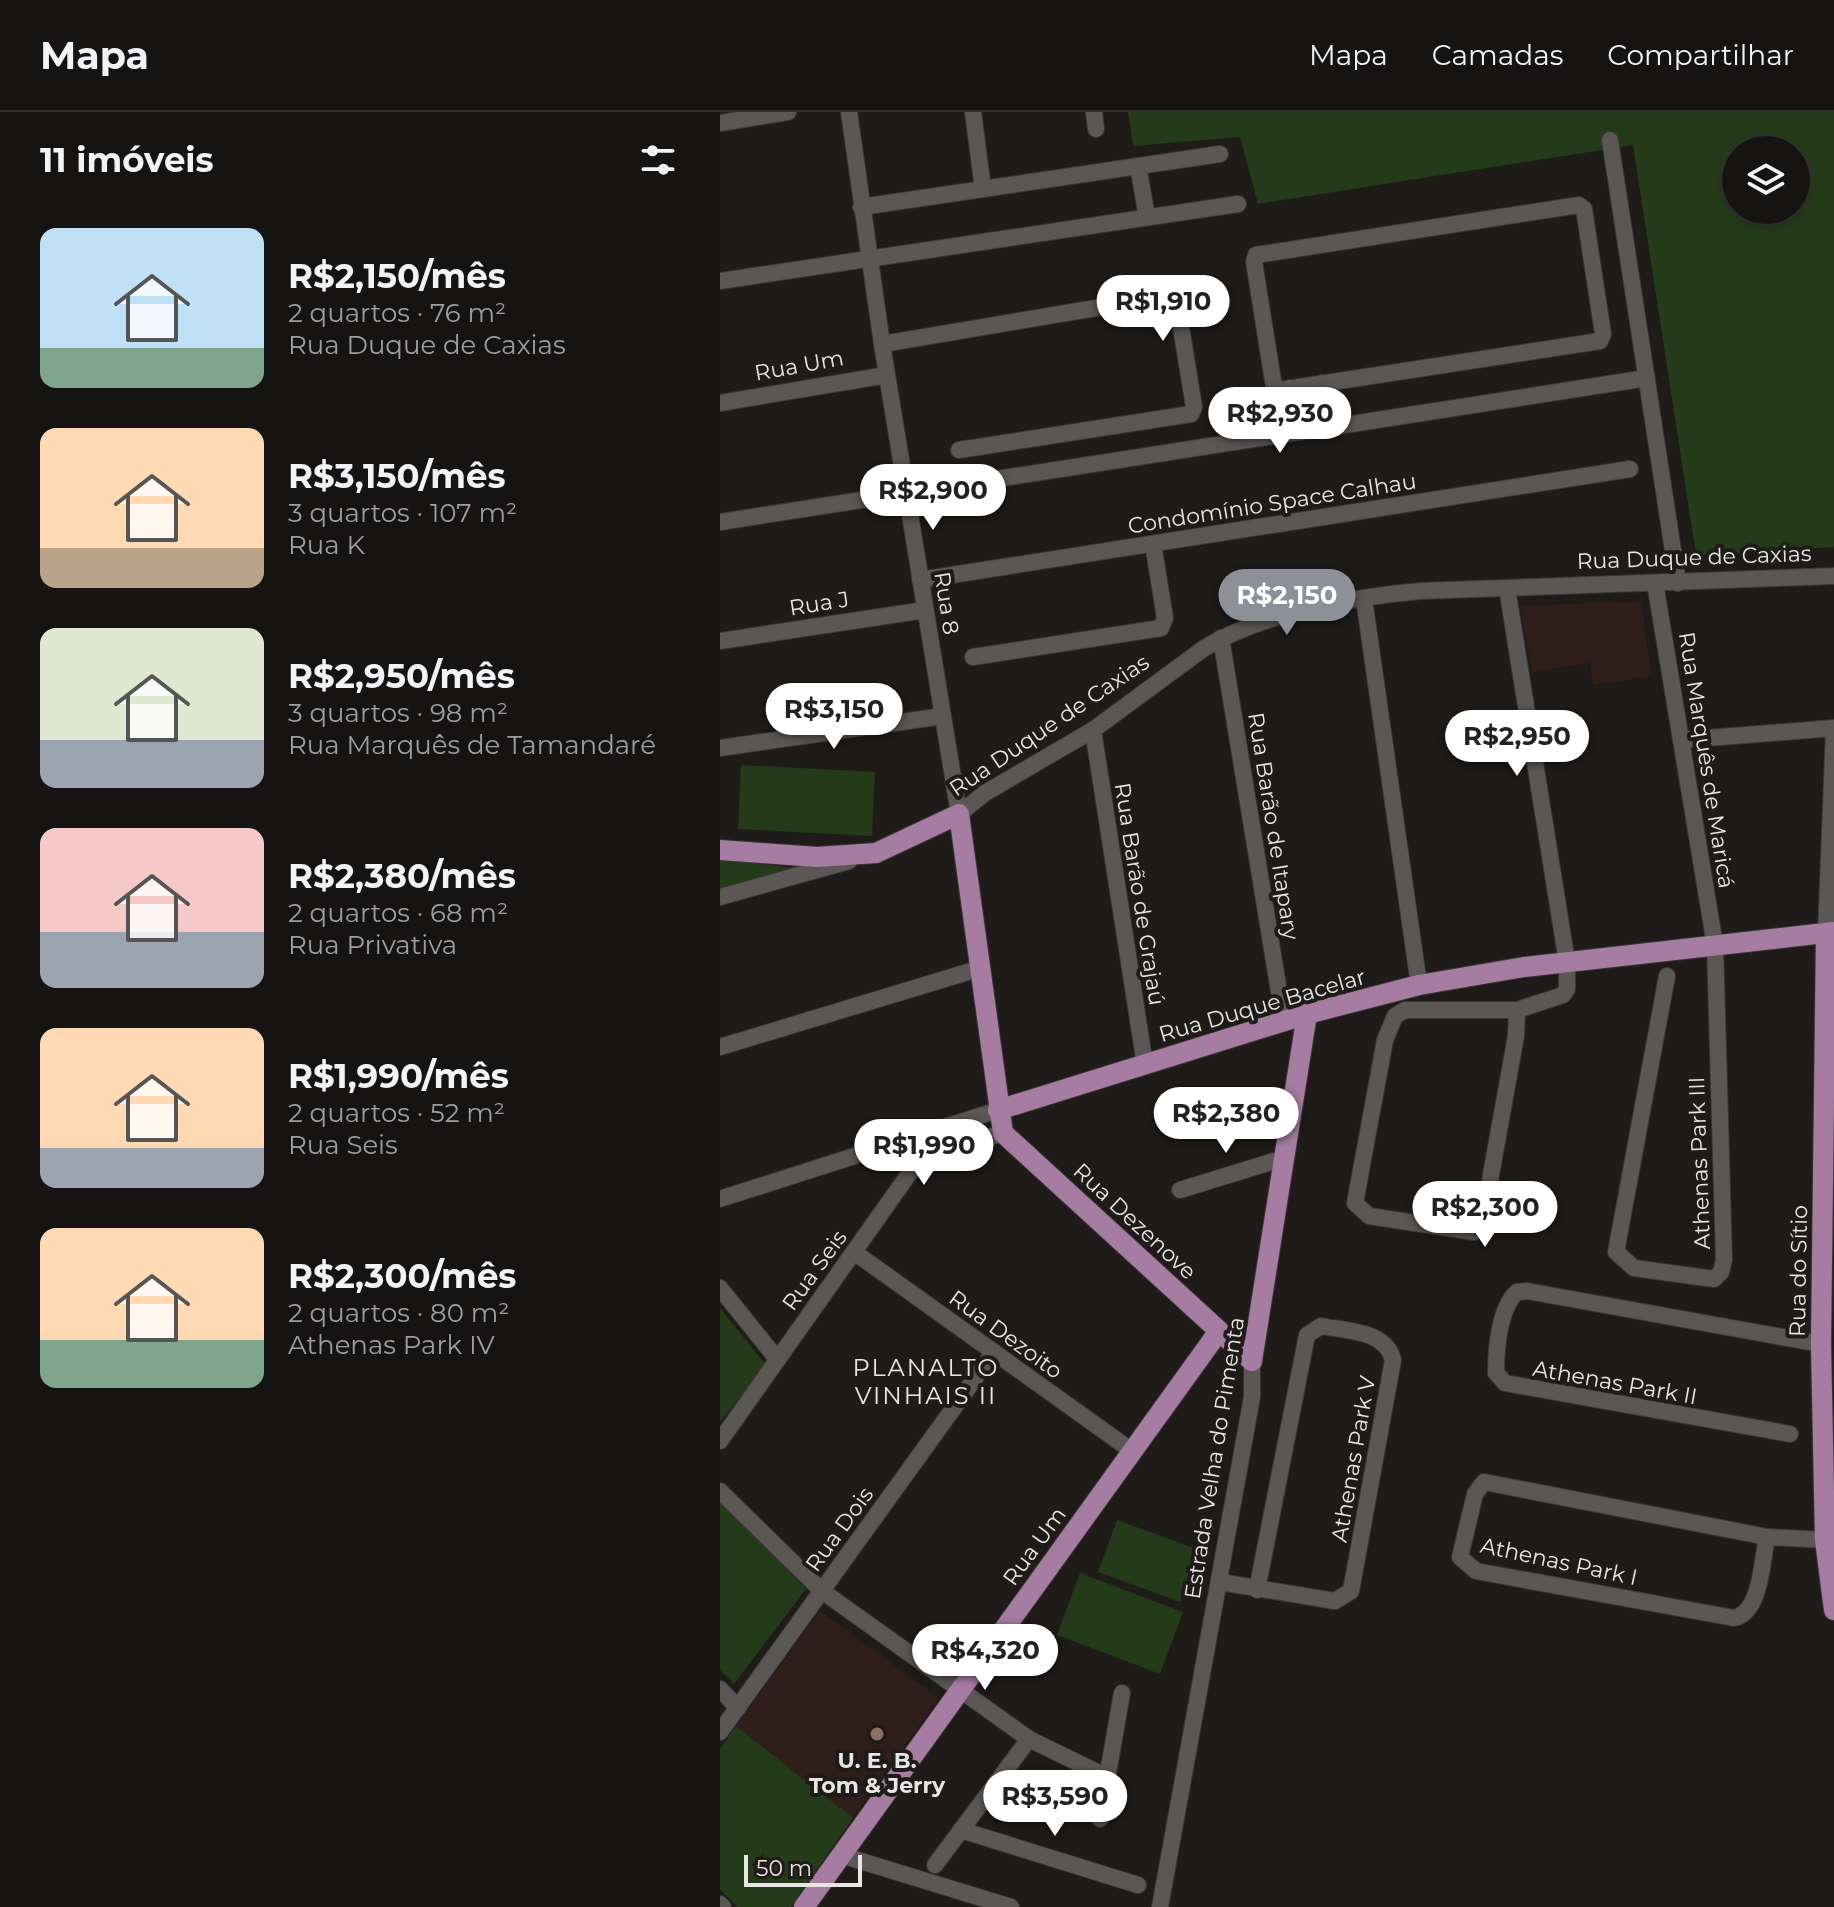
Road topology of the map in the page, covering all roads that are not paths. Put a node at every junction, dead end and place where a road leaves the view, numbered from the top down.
1 (788, 112) edge
2 (849, 112) edge
3 (973, 112) edge
4 (720, 123) edge
5 (1610, 140) dead end
6 (1220, 154) dead end
7 (1138, 166) junction
8 (983, 189) junction
9 (1238, 204) dead end
10 (861, 207) junction
11 (1147, 217) junction
12 (868, 256) junction
13 (720, 281) edge
14 (882, 344) junction
15 (887, 375) junction
16 (1647, 378) junction
17 (1322, 383) junction
18 (1290, 388) junction
19 (720, 403) edge
20 (1327, 421) junction
21 (1294, 432) junction
22 (959, 450) dead end
23 (1630, 469) dead end
24 (906, 493) junction
25 (720, 522) edge
26 (1153, 544) junction
27 (1834, 576) edge
28 (920, 580) junction
29 (1655, 583) junction
30 (1678, 583) junction
31 (1507, 588) junction
32 (1364, 599) junction
33 (925, 610) junction
34 (1221, 638) junction
35 (720, 641) edge
36 (973, 657) dead end
37 (943, 716) junction
38 (1834, 728) edge
39 (1093, 730) junction
40 (1682, 740) junction
41 (720, 748) edge
42 (959, 814) junction
43 (720, 850) edge
44 (876, 853) junction
45 (720, 897) edge
46 (1830, 933) edge
47 (1715, 945) junction
48 (1567, 962) junction
49 (981, 968) junction
50 (1667, 976) dead end
51 (1419, 985) junction
52 (1517, 1010) junction
53 (1307, 1014) junction
54 (1284, 1022) junction
55 (720, 1047) edge
56 (1145, 1065) junction
57 (998, 1110) junction
58 (1003, 1133) junction
59 (1284, 1158) junction
60 (1180, 1190) dead end
61 (720, 1199) edge
62 (854, 1252) junction
63 (720, 1288) edge
64 (1219, 1331) junction
65 (1825, 1331) edge
66 (994, 1352) junction
67 (777, 1359) junction
68 (1252, 1361) junction
69 (1790, 1434) dead end
70 (720, 1441) edge
71 (1132, 1451) junction
72 (720, 1491) edge
73 (1767, 1537) junction
74 (1829, 1549) edge
75 (1220, 1582) junction
76 (1257, 1590) junction
77 (822, 1591) junction
78 (1834, 1610) edge
79 (720, 1689) edge
80 (960, 1689) junction
81 (1122, 1693) dead end
82 (738, 1708) junction
83 (720, 1732) edge
84 (1029, 1739) junction
85 (1107, 1777) junction
86 (1100, 1819) dead end
87 (961, 1830) junction
88 (841, 1855) junction
89 (935, 1865) dead end
90 (1138, 1885) dead end
91 (804, 1907) edge
92 (1011, 1907) edge
93 (1160, 1907) edge

1 - 4 street
2 - 10 street, Rua 8
3 - 8 street
5 - 16 street
6 - 7 street
7 - 8 street
7 - 11 street
8 - 10 street
9 - 11 street
10 - 12 street, Rua 8
11 - 12 street
12 - 13 street
12 - 14 street, Rua 8
14 - 15 street, Rua 8
14 - 22 street
15 - 19 street, Rua Um
15 - 24 street, Rua 8
16 - 20 street
16 - 30 street
17 - 18 street
17 - 18 street
17 - 20 street
18 - 21 street
20 - 21 street
21 - 24 street
23 - 26 street, Condomínio Space Calhau
24 - 25 street
24 - 28 street, Rua 8
26 - 28 street, Condomínio Space Calhau
26 - 36 street
27 - 30 street, Rua Duque de Caxias
28 - 33 street, Rua 8
29 - 30 street, Rua Duque de Caxias
29 - 31 street, Rua Duque de Caxias
29 - 40 street, Rua Marquês de Maricá
31 - 32 street, Rua Duque de Caxias
31 - 48 street
32 - 34 street, Rua Duque de Caxias
32 - 51 street
33 - 35 street, Rua J
33 - 37 street, Rua 8
34 - 39 street, Rua Duque de Caxias
34 - 54 street, Rua Barão de Itapary
37 - 41 street
37 - 42 street, Rua 8
38 - 40 street
38 - 46 street
39 - 42 street, Rua Duque de Caxias
39 - 56 street, Rua Barão de Grajaú
40 - 47 street, Rua Marquês de Maricá
42 - 44 main road, Rua Duque de Caxias
42 - 49 main road
43 - 44 main road
44 - 45 street, Rua Duque de Caxias
46 - 47 main road, Rua Duque Bacelar
46 - 65 main road, Rua do Sítio
47 - 48 main road, Rua Duque Bacelar
47 - 50 street, Athenas Park III
48 - 51 main road, Rua Duque Bacelar
48 - 52 street
49 - 55 street
49 - 57 main road
51 - 53 main road, Rua Duque Bacelar
52 - 52 street
53 - 54 main road, Rua Duque Bacelar
53 - 59 main road, Estrada Velha do Pimenta
54 - 56 main road, Rua Duque Bacelar
56 - 57 main road, Rua Duque Bacelar
57 - 58 main road
57 - 61 street, Rua Duque Bacelar
58 - 62 street, Rua Seis
58 - 64 main road, Rua Dezenove
59 - 60 street
59 - 68 main road, Estrada Velha do Pimenta
62 - 66 street, Rua Dezoito
62 - 67 street, Rua Seis
63 - 67 street
64 - 68 main road, Rua Dezenove
64 - 71 main road, Rua Um
65 - 69 street, Athenas Park II
65 - 74 main road, Rua do Sítio
66 - 71 street, Rua Dezoito
66 - 77 street, Rua Dois
67 - 70 street, Rua Seis
68 - 75 street, Estrada Velha do Pimenta
71 - 80 main road, Rua Um
72 - 77 street
73 - 73 street, Athenas Park I
73 - 74 street, Athenas Park I
74 - 78 main road, Rua do Sítio
75 - 76 street, Athenas Park V
75 - 93 street, Estrada Velha do Pimenta
76 - 76 street, Athenas Park V
77 - 80 street
77 - 82 street, Rua Dois
79 - 82 street
80 - 84 street
80 - 88 main road, Rua Um
81 - 85 street
82 - 83 street, Rua Dois
84 - 85 street
84 - 87 street
85 - 86 street
87 - 89 street
87 - 90 street
88 - 91 main road, Rua Um
88 - 92 street

